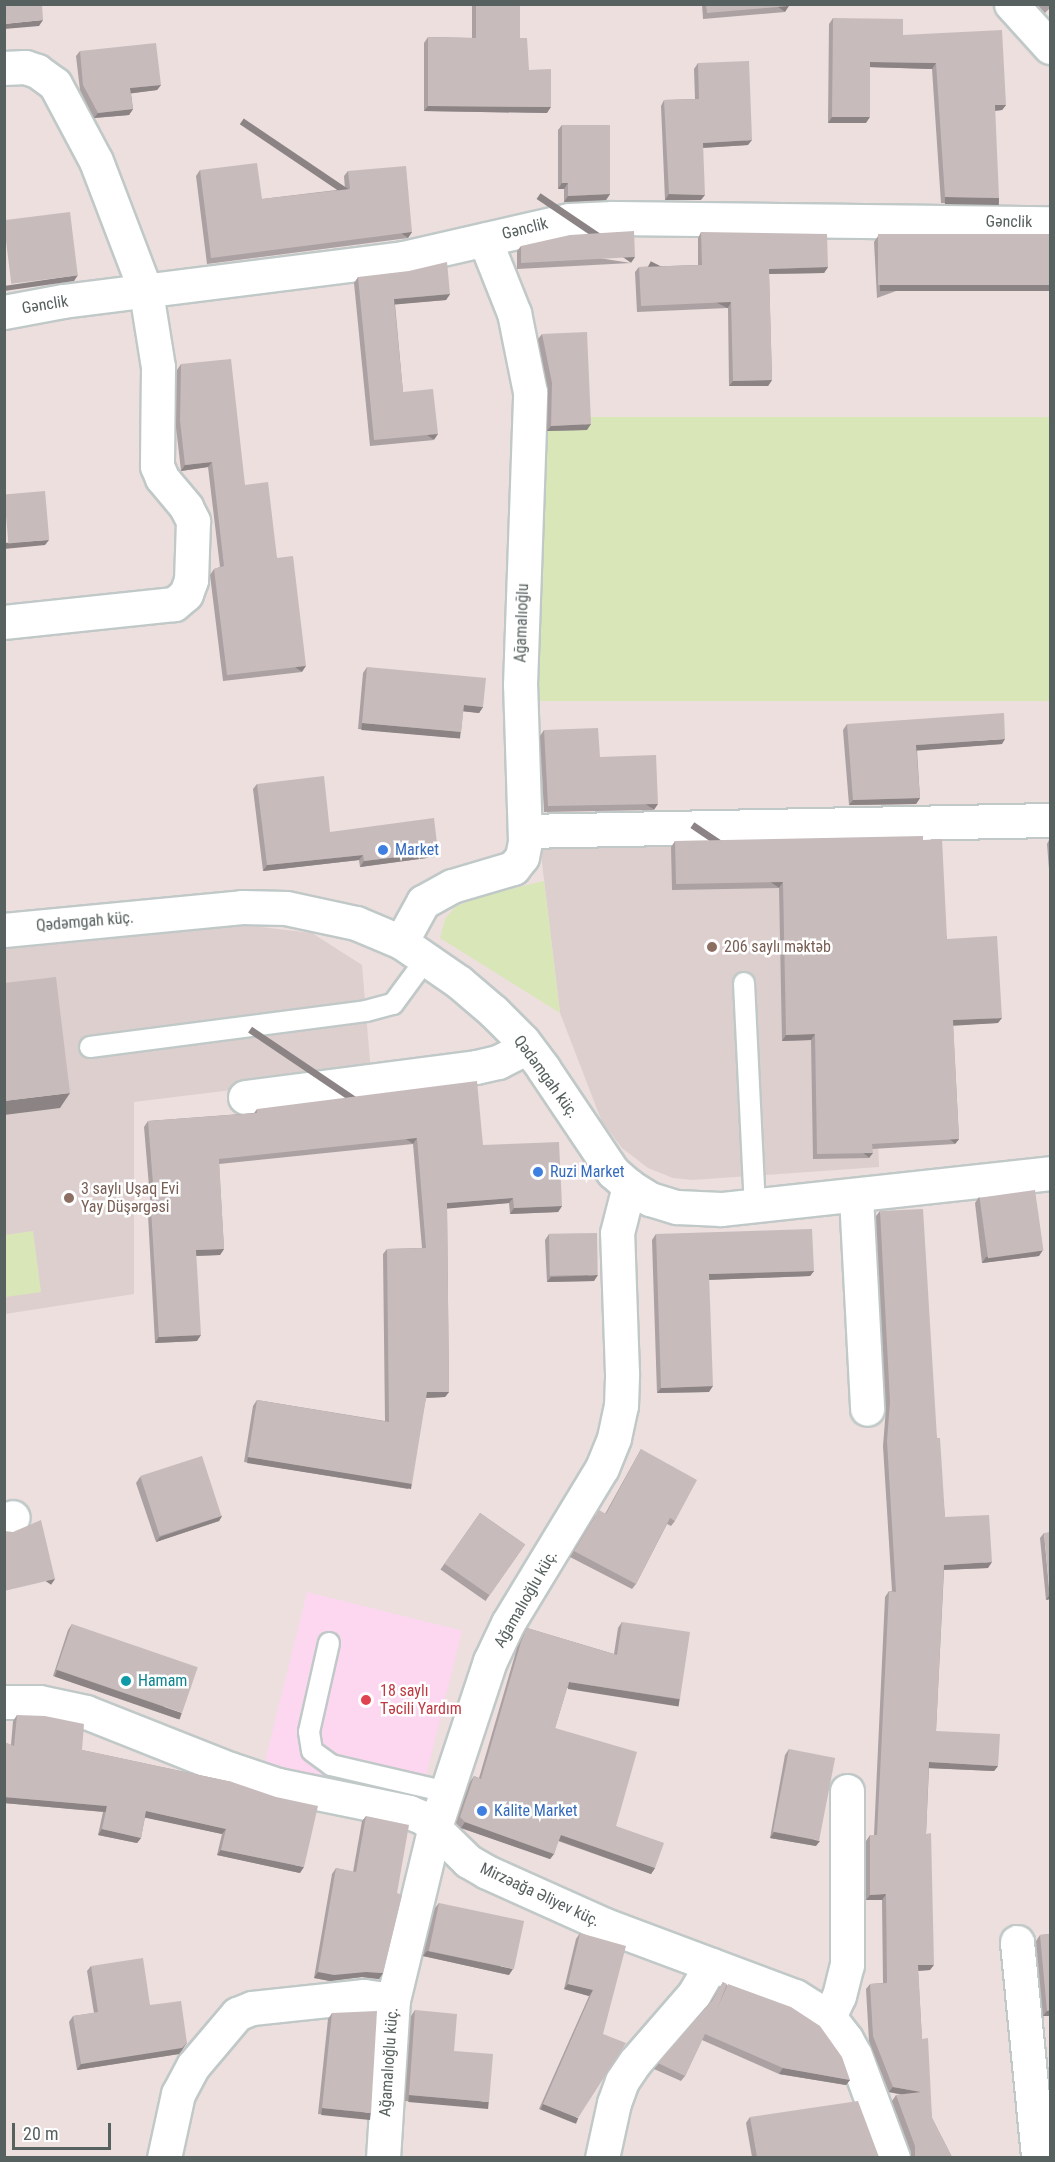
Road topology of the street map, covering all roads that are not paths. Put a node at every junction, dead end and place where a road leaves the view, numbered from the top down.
1 (1011, 4) edge
2 (1050, 47) edge
3 (4, 68) edge
4 (1050, 223) edge
5 (485, 240) junction
6 (146, 292) junction
7 (4, 312) edge
8 (4, 622) edge
9 (1050, 820) edge
10 (525, 831) junction
11 (4, 930) edge
12 (414, 951) junction
13 (744, 983) dead end
14 (90, 1047) dead end
15 (527, 1047) junction
16 (246, 1096) dead end
17 (1050, 1173) edge
18 (629, 1186) junction
19 (856, 1196) junction
20 (755, 1206) junction
21 (867, 1409) dead end
22 (329, 1643) dead end
23 (6, 1696) edge
24 (848, 1791) dead end
25 (447, 1792) junction
26 (435, 1827) junction
27 (1017, 1942) dead end
28 (711, 1964) junction
29 (393, 2000) junction
30 (829, 2017) junction
31 (164, 2157) edge
32 (383, 2157) edge
33 (602, 2157) edge
34 (893, 2157) edge
35 (1038, 2157) edge

1 - 2 street
3 - 6 street
4 - 5 street, Gənclik
5 - 6 street, Gənclik
5 - 10 street, Ağamalıoğlu
6 - 7 street, Gənclik
6 - 8 street
9 - 10 street
10 - 12 street, Ağamalıoğlu
11 - 12 street, Qədəmgah küç.
12 - 14 lane
12 - 15 street, Qədəmgah küç.
13 - 20 lane
15 - 16 street
15 - 18 street, Qədəmgah küç.
17 - 19 street, Qədəmgah küç.
18 - 20 street, Qədəmgah küç.
18 - 25 street, Ağamalıoğlu küç.
19 - 20 street, Qədəmgah küç.
19 - 21 street
22 - 25 lane
23 - 26 street, Mirzəağa Əliyev küç.
24 - 30 street
25 - 26 street, Ağamalıoğlu küç.
26 - 28 street, Mirzəağa Əliyev küç.
26 - 29 street, Ağamalıoğlu küç.
27 - 35 street
28 - 30 street, Mirzəağa Əliyev küç.
28 - 33 street
29 - 31 street
29 - 32 street, Ağamalıoğlu küç.
30 - 34 street, Mirzəağa Əliyev küç.

